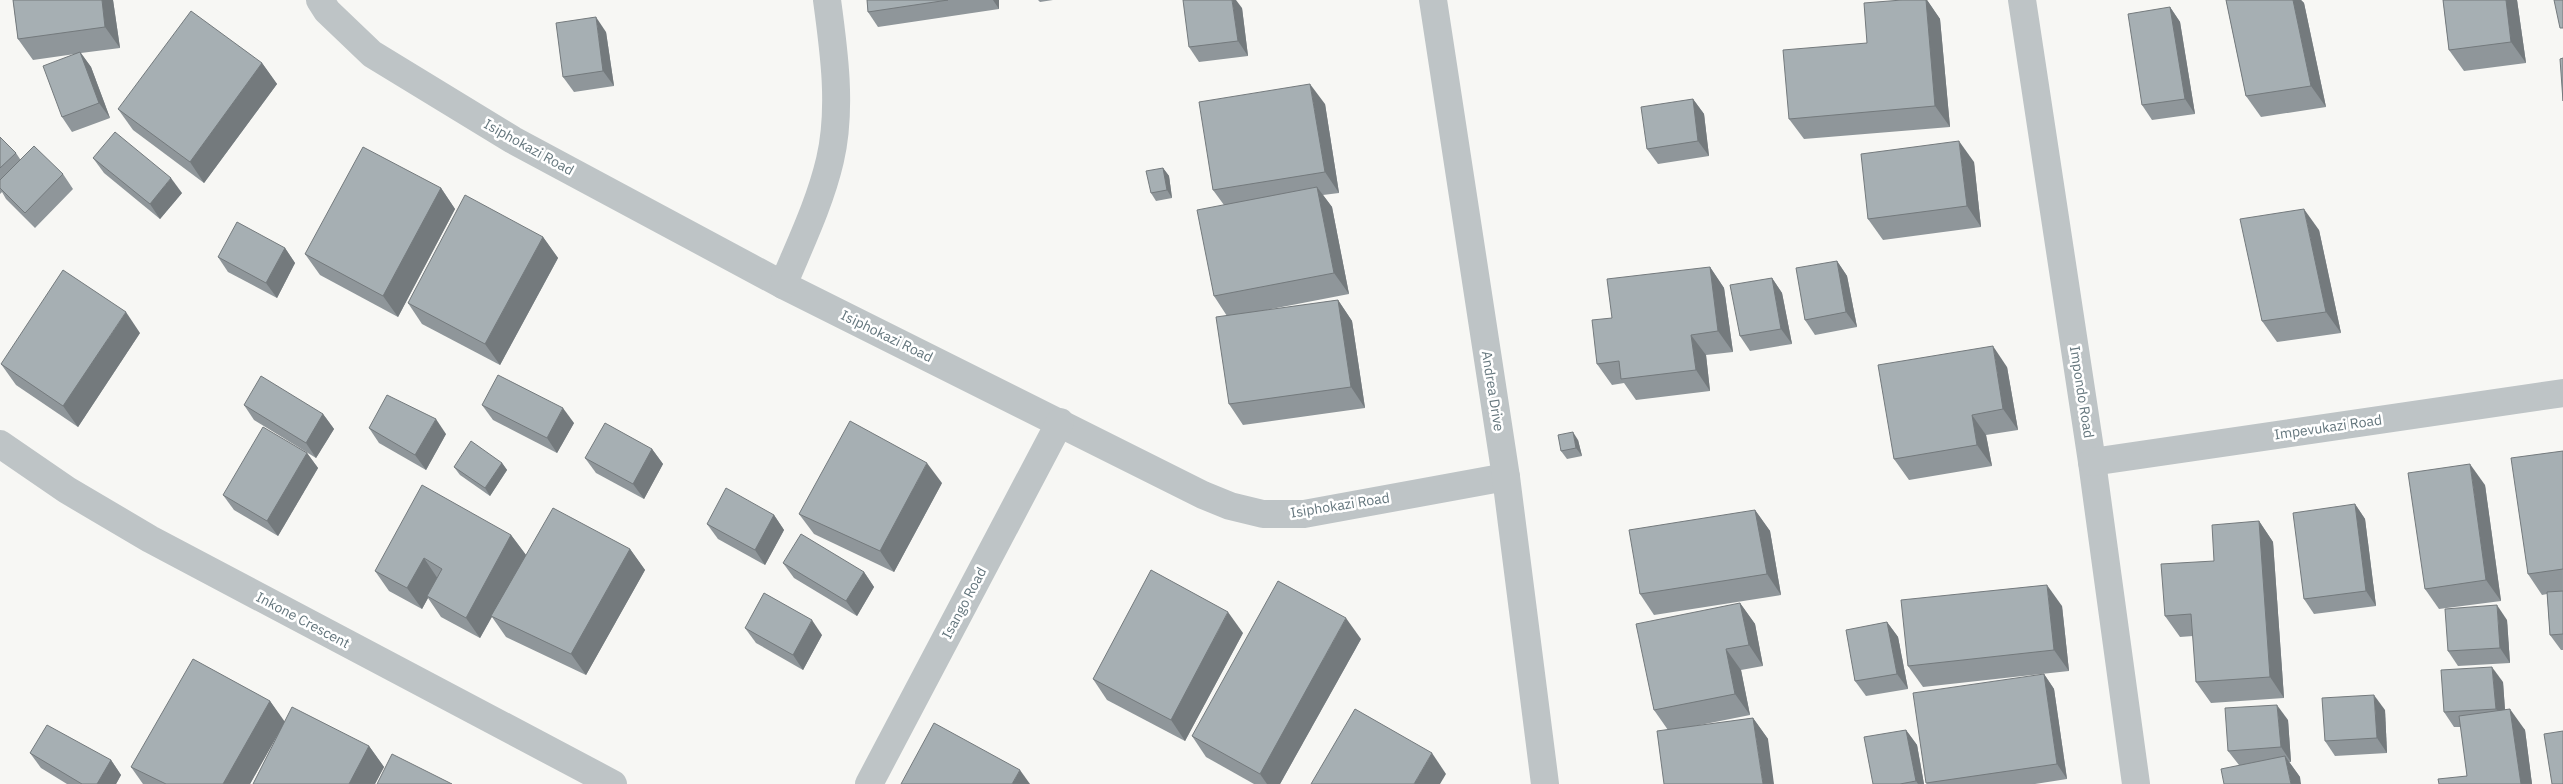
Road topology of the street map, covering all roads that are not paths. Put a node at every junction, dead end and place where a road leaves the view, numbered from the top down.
1 (320, 0) edge
2 (826, 0) edge
3 (1433, 0) edge
4 (2022, 0) edge
5 (783, 285) junction
6 (2563, 393) edge
7 (1060, 422) junction
8 (0, 444) edge
9 (2092, 462) junction
10 (1506, 477) junction
11 (613, 784) edge
12 (869, 784) edge
13 (1545, 784) edge
14 (2136, 784) edge

1 - 5 street, Isiphokazi Road
2 - 5 street
3 - 10 street, Andrea Drive
4 - 9 street, Impondo Road
5 - 7 street, Isiphokazi Road
6 - 9 street, Impevukazi Road
7 - 10 street, Isiphokazi Road
7 - 12 street, Isango Road
8 - 11 street, Inkone Crescent
9 - 14 street, Impondo Road
10 - 13 street, Andrea Drive

